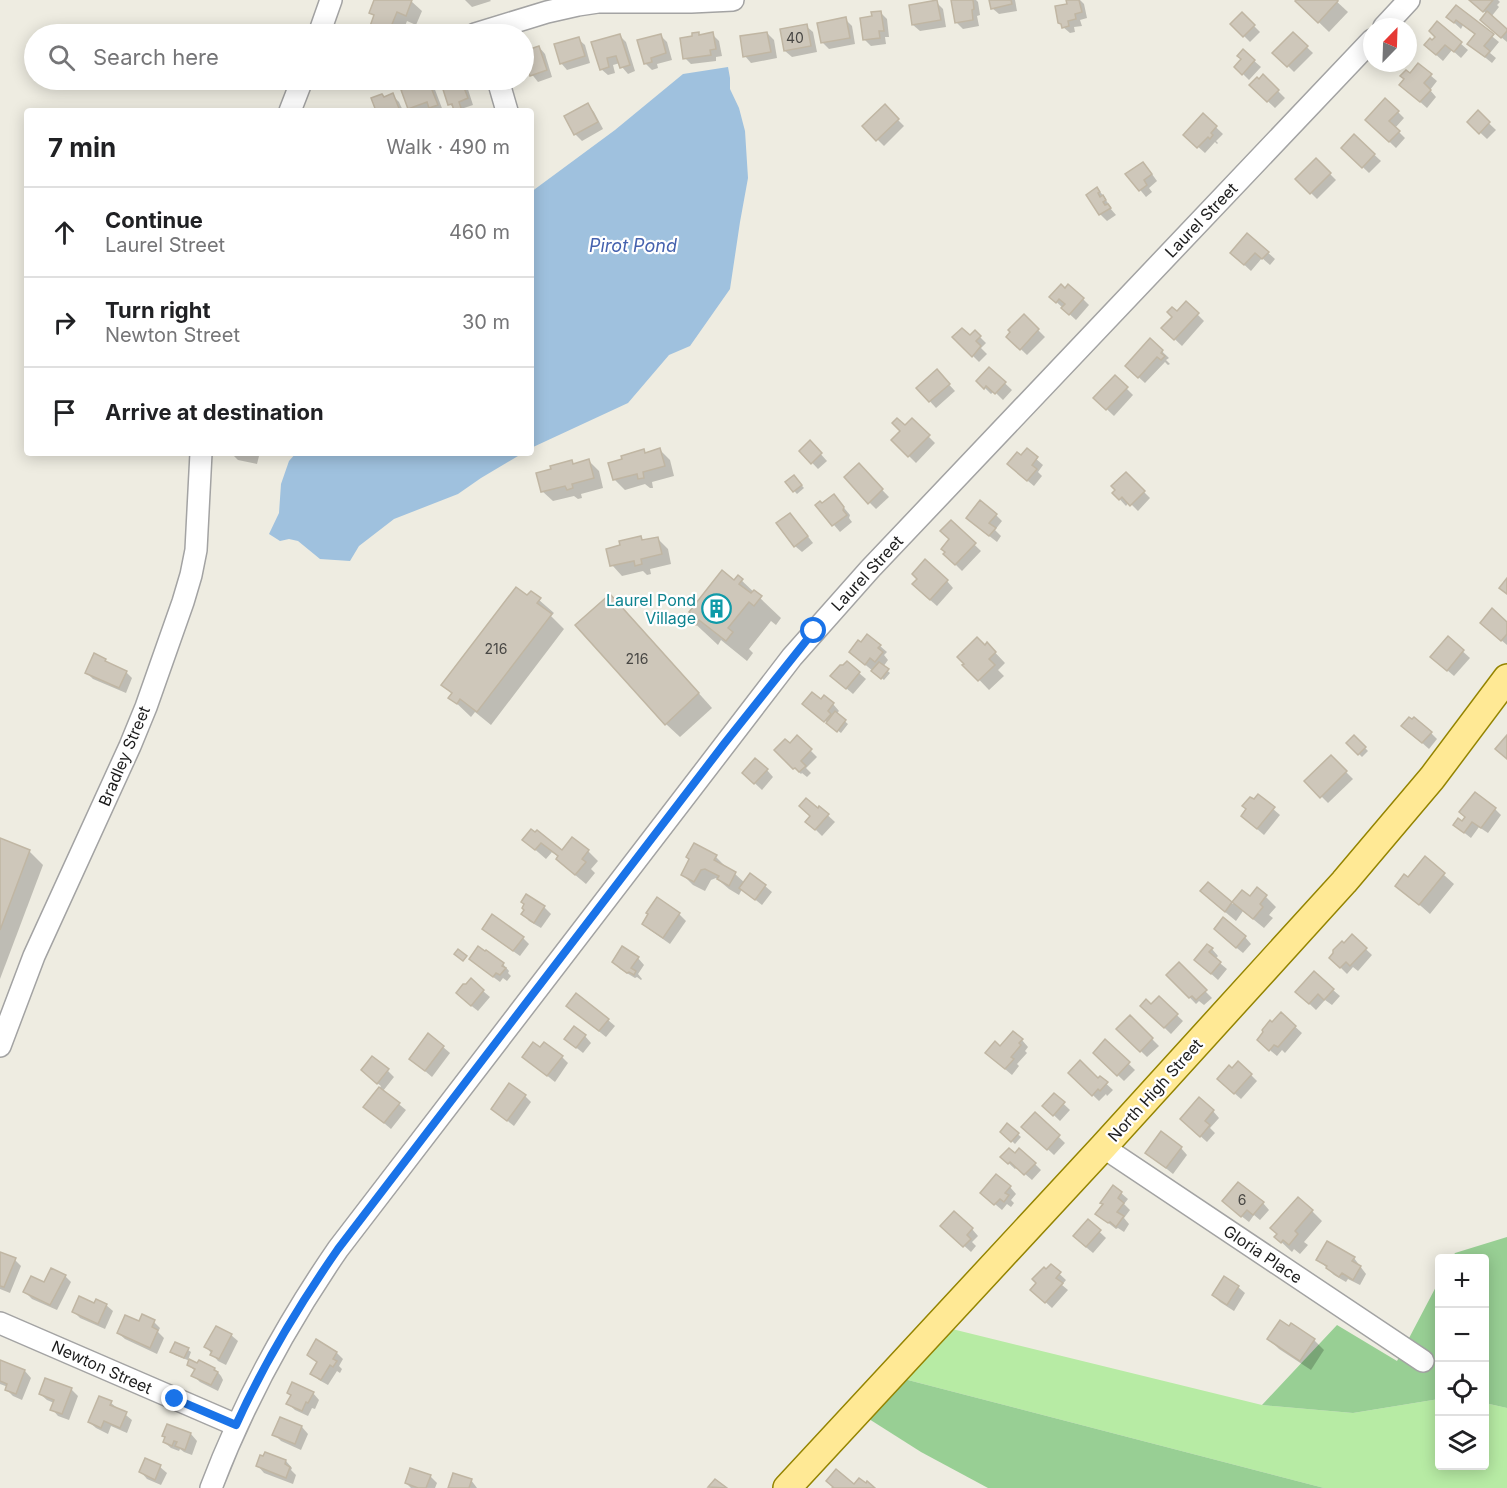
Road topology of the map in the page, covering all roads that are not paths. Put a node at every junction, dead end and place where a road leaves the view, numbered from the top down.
1 (331, 0) edge
2 (733, 0) edge
3 (1409, 0) edge
4 (1392, 18) edge
5 (323, 24) edge
6 (512, 24) edge
7 (1363, 49) edge
8 (298, 90) edge
9 (501, 90) edge
10 (291, 108) edge
11 (506, 108) edge
12 (201, 456) edge
13 (1507, 678) edge
14 (0, 1046) edge
15 (1103, 1147) junction
16 (0, 1323) edge
17 (1423, 1361) dead end
18 (236, 1425) junction
19 (211, 1488) edge
20 (787, 1488) edge

1 - 5 street
2 - 6 street
3 - 4 street
7 - 18 street, Laurel Street
8 - 10 street
9 - 11 street
12 - 14 street, Bradley Street
13 - 15 main road, North High Street
15 - 17 street, Gloria Place
15 - 20 main road, North High Street
16 - 18 street, Newton Street
18 - 19 street, Laurel Street

